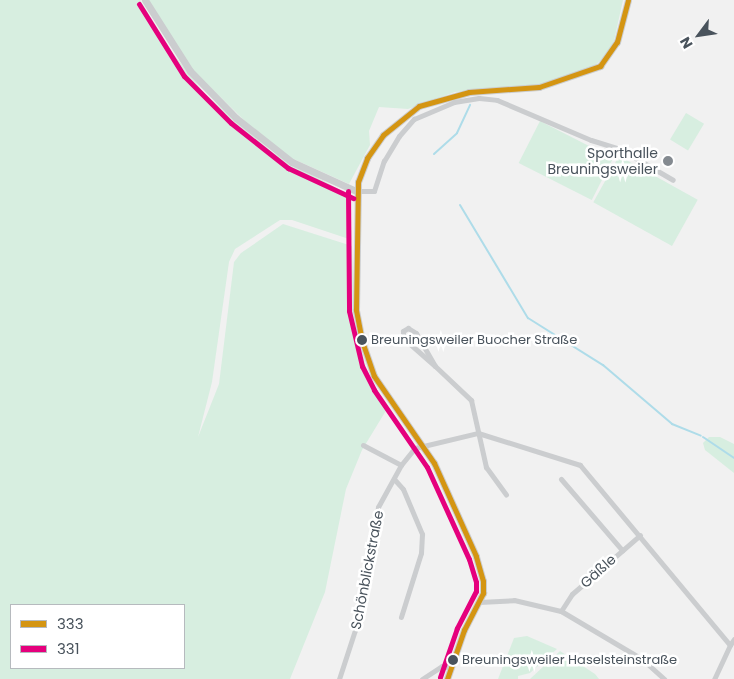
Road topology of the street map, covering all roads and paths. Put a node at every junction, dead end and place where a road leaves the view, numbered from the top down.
1 (144, 0) edge
2 (628, 0) edge
3 (673, 180) dead end
4 (356, 191) junction
5 (435, 366) junction
6 (478, 433) junction
7 (424, 444) junction
8 (363, 446) dead end
9 (401, 464) junction
10 (394, 479) junction
11 (561, 479) dead end
12 (506, 495) dead end
13 (640, 535) junction
14 (622, 550) junction
15 (480, 602) junction
16 (561, 611) junction
17 (401, 617) dead end
18 (734, 639) edge
19 (730, 645) junction
20 (450, 668) junction
21 (339, 679) edge
22 (422, 679) edge
23 (448, 679) edge
24 (664, 679) edge
25 (714, 679) edge

1 - 4 street
2 - 4 street
3 - 4 street
4 - 7 street
5 - 5 street
5 - 6 street
6 - 7 street
6 - 12 street
6 - 13 street
7 - 9 street, Schönblickstraße
7 - 15 street
8 - 9 street
9 - 10 street, Schönblickstraße
10 - 17 street
10 - 21 street, Schönblickstraße
11 - 14 street
13 - 14 street, Gäßle
13 - 19 street
14 - 16 street, Gäßle
15 - 16 street
15 - 20 street
16 - 24 street
18 - 19 street
19 - 25 street
20 - 22 street
20 - 23 street

